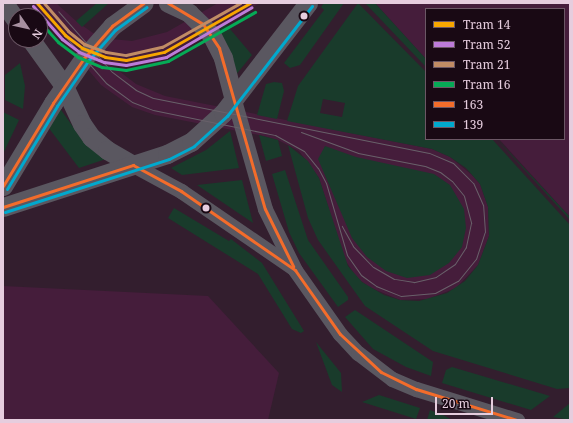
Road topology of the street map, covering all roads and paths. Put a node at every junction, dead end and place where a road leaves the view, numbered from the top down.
1 (144, 3) edge
2 (168, 3) edge
3 (308, 3) edge
4 (37, 48) edge
5 (64, 86) junction
6 (234, 100) junction
7 (134, 165) junction
8 (3, 186) edge
9 (3, 207) edge
10 (295, 270) junction
11 (517, 420) edge

1 - 5 street
2 - 6 street
3 - 6 street
4 - 5 street
5 - 7 street
5 - 8 street
6 - 7 street
6 - 10 street
7 - 9 street
7 - 10 street
10 - 11 street

